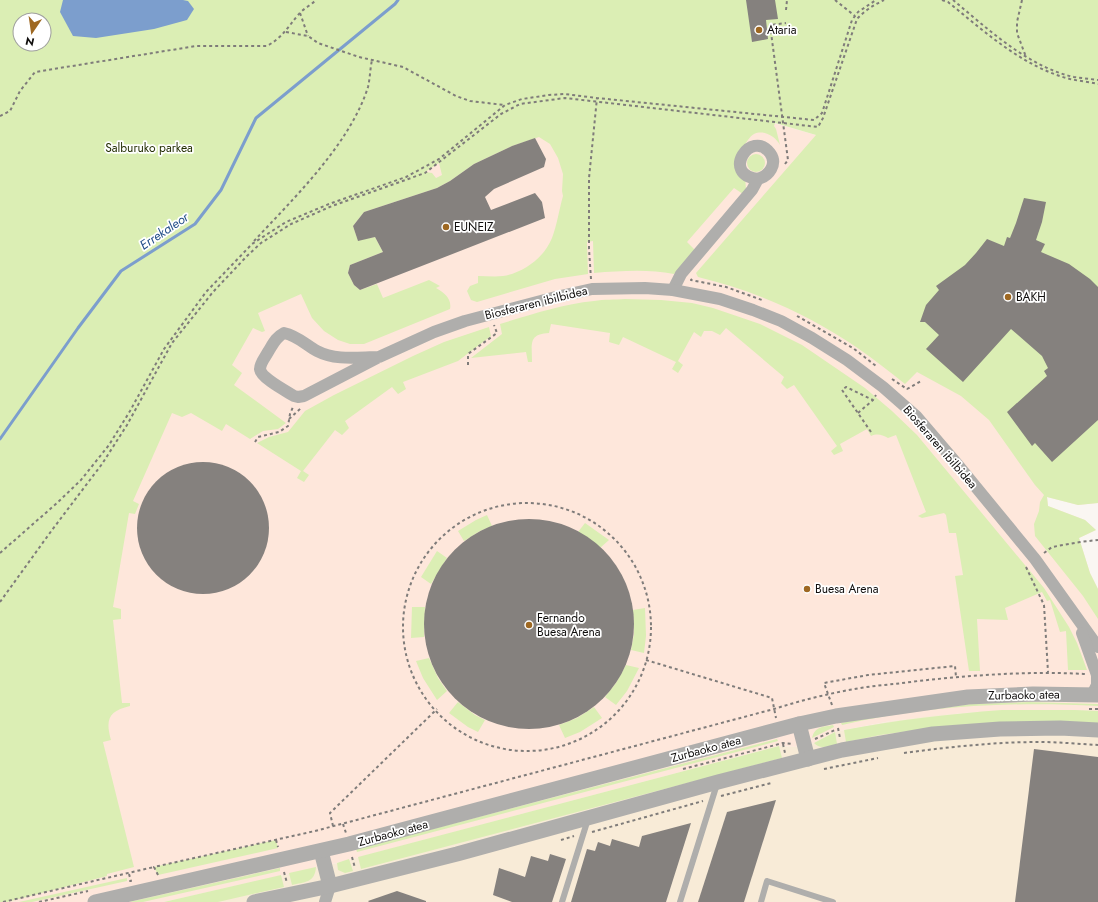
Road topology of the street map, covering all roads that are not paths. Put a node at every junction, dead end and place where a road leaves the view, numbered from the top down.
1 (758, 179) dead end
2 (672, 290) junction
3 (379, 357) junction
4 (1074, 613) junction
5 (1098, 647) edge
6 (1097, 674) edge
7 (1095, 695) edge
8 (800, 724) junction
9 (1098, 730) edge
10 (808, 759) junction
11 (718, 782) junction
12 (588, 818) junction
13 (321, 851) junction
14 (330, 886) junction
15 (95, 902) edge
16 (254, 902) edge
17 (325, 902) edge
18 (562, 902) edge
19 (680, 902) edge
20 (761, 902) edge
21 (833, 902) edge

1 - 2 street
2 - 3 street, Biosferaren ibilbidea
2 - 4 street, Biosferaren ibilbidea
3 - 3 street, Biosferaren ibilbidea
4 - 5 street, Biosferaren ibilbidea
4 - 6 street, Biosferaren ibilbidea
6 - 7 street
7 - 8 street, Zurbaoko atea
8 - 10 street
8 - 13 street, Zurbaoko atea
9 - 10 street
10 - 11 street
11 - 12 street
11 - 19 lane
12 - 14 street
12 - 18 lane
13 - 14 street
13 - 15 street, Zurbaoko atea
14 - 16 street
14 - 17 street
20 - 21 lane

